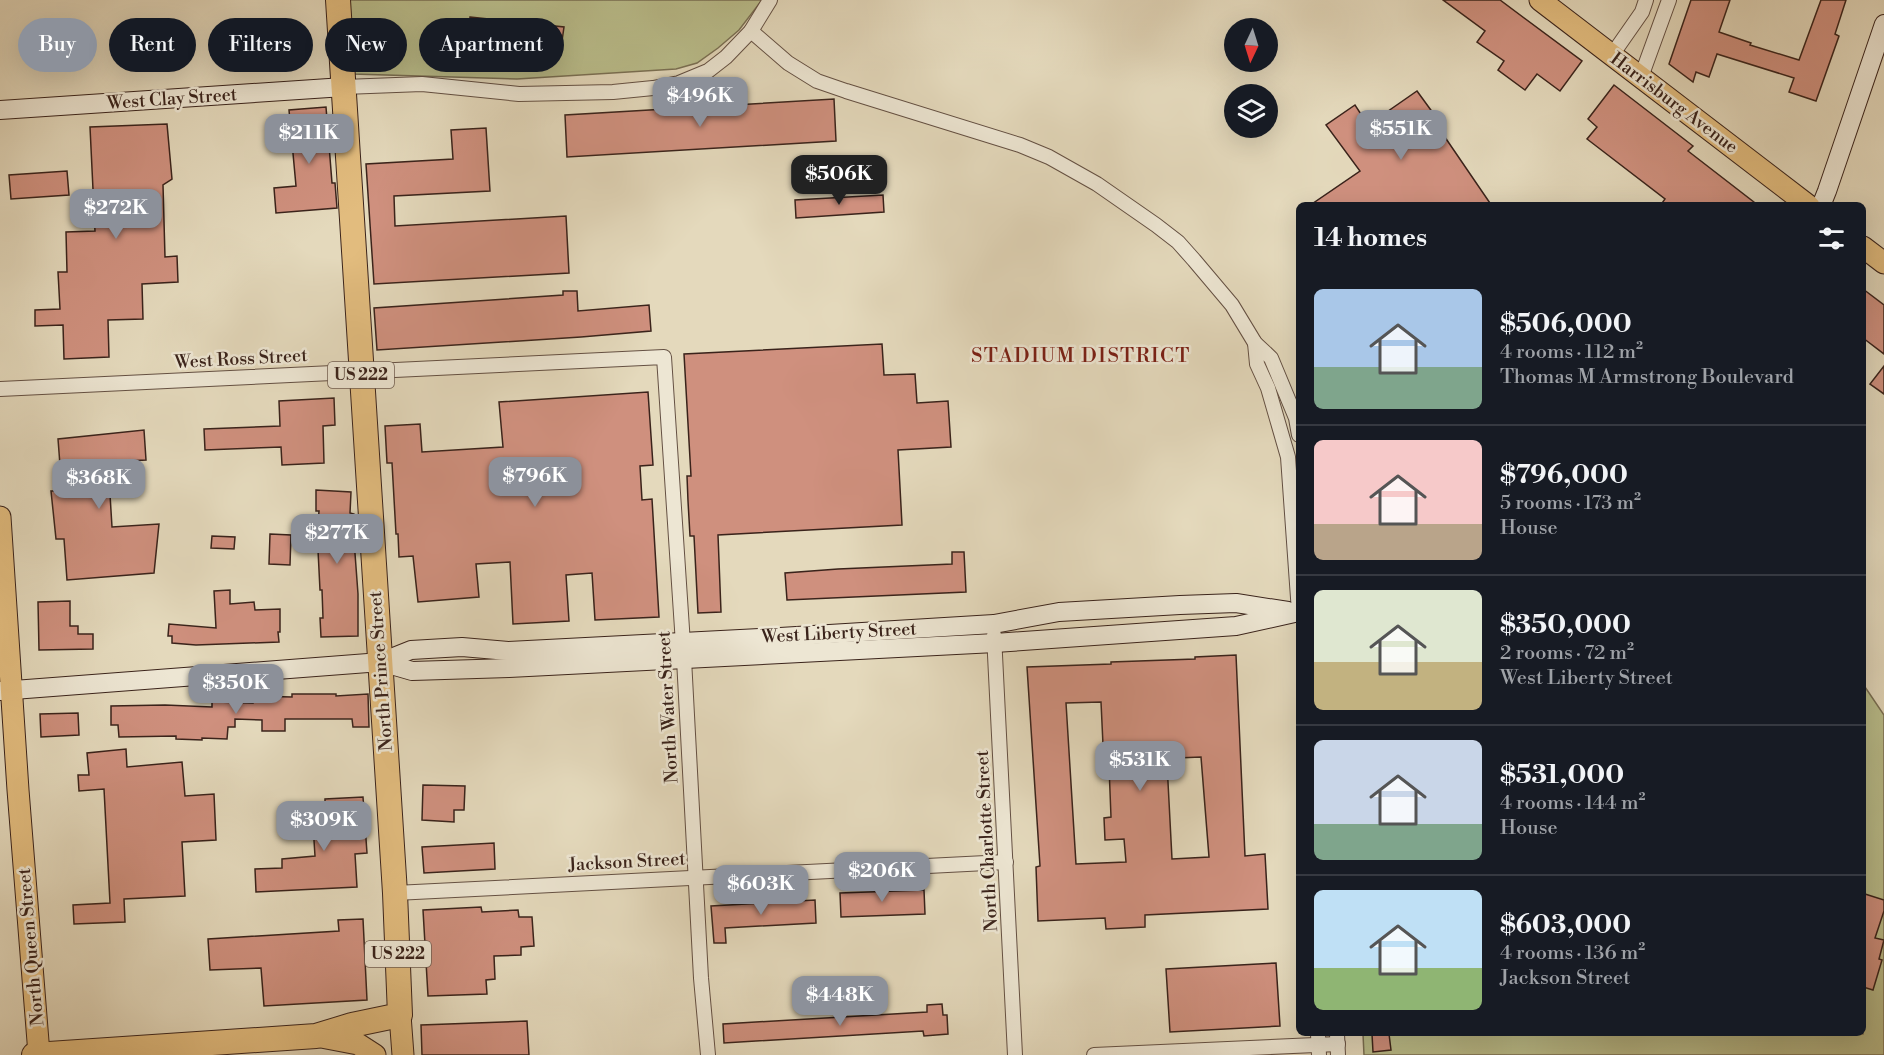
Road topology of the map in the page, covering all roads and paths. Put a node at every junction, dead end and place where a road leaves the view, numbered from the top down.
1 (338, 0) edge
2 (770, 0) edge
3 (1540, 0) edge
4 (1646, 0) edge
5 (1669, 0) edge
6 (1884, 24) edge
7 (751, 31) junction
8 (1612, 55) junction
9 (1641, 77) junction
10 (344, 87) junction
11 (0, 110) edge
12 (1804, 202) edge
13 (1823, 202) edge
14 (1866, 249) edge
15 (1884, 263) edge
16 (1255, 343) junction
17 (664, 357) joint
18 (361, 372) junction
19 (0, 389) edge
20 (1296, 418) edge
21 (0, 517) edge
22 (1296, 570) edge
23 (1296, 612) edge
24 (1296, 613) edge
25 (994, 624) junction
26 (995, 643) junction
27 (683, 651) junction
28 (381, 662) junction
29 (6, 691) edge
30 (1006, 862) junction
31 (696, 877) junction
32 (395, 893) junction
33 (400, 1015) junction
34 (316, 1036) junction
35 (1318, 1044) edge
36 (1338, 1044) edge
37 (39, 1054) edge
38 (34, 1055) edge
39 (375, 1055) edge
40 (403, 1055) edge
41 (708, 1055) edge
42 (1016, 1055) edge
43 (1094, 1055) edge

1 - 10 highway, North Prince Street / US 222
2 - 7 street
3 - 8 main road, Harrisburg Avenue
4 - 8 street
5 - 9 street
6 - 13 main road
7 - 10 street
7 - 16 street
8 - 9 main road, Harrisburg Avenue
9 - 12 main road, Harrisburg Avenue
10 - 11 main road, West Clay Street
10 - 18 highway, North Prince Street / US 222
14 - 15 main road
16 - 20 street
16 - 22 street
17 - 18 street, West Ross Street
17 - 27 street, North Water Street
18 - 19 street, West Ross Street
18 - 28 highway, North Prince Street / US 222
21 - 29 main road, North Queen Street
23 - 25 main road, West Liberty Street
24 - 26 main road, West Liberty Street
25 - 26 street, North Charlotte Street
25 - 27 main road, West Liberty Street
26 - 27 main road, West Liberty Street
26 - 30 street, North Charlotte Street
27 - 28 main road, West Liberty Street
27 - 31 street, North Water Street
28 - 29 main road, West Liberty Street
28 - 32 highway, North Prince Street / US 222
29 - 37 main road, North Queen Street
30 - 31 street, Jackson Street
30 - 42 street, North Charlotte Street
31 - 32 street, Jackson Street
31 - 41 street, North Water Street
32 - 33 highway, North Prince Street / US 222
33 - 34 highway
33 - 40 main road, North Prince Street
34 - 37 highway
34 - 39 main road
35 - 36 street
35 - 43 street
37 - 38 highway

